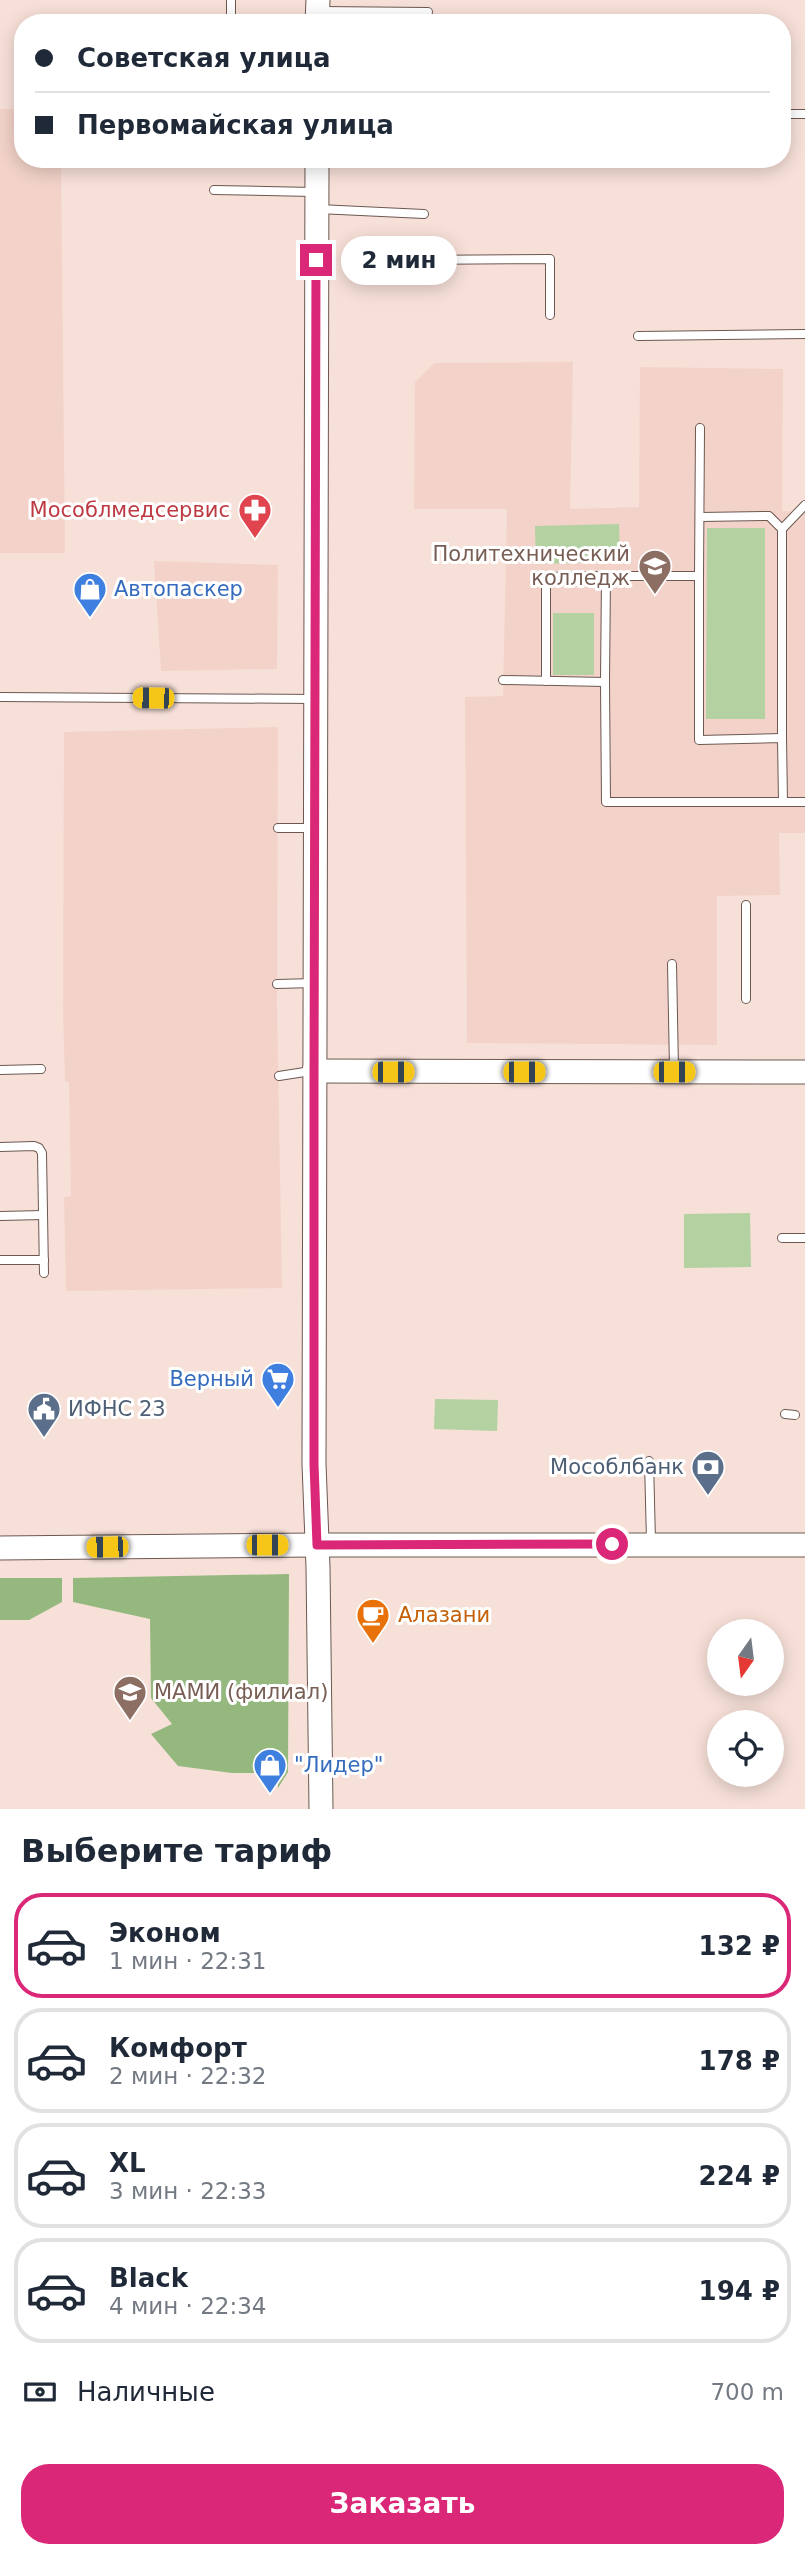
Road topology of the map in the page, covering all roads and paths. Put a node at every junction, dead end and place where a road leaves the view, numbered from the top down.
1 (317, 11) edge
2 (428, 12) dead end
3 (317, 168) edge
4 (214, 190) dead end
5 (316, 200) junction
6 (424, 214) dead end
7 (409, 260) dead end
8 (550, 315) dead end
9 (805, 334) edge
10 (638, 336) dead end
11 (700, 428) dead end
12 (805, 505) edge
13 (700, 517) junction
14 (782, 529) junction
15 (606, 576) junction
16 (699, 576) junction
17 (503, 680) dead end
18 (546, 681) junction
19 (605, 682) junction
20 (0, 697) edge
21 (314, 699) junction
22 (782, 738) junction
23 (783, 802) junction
24 (805, 802) edge
25 (278, 828) dead end
26 (314, 828) junction
27 (746, 905) dead end
28 (673, 964) dead end
29 (314, 983) junction
30 (277, 984) dead end
31 (746, 999) dead end
32 (41, 1069) dead end
33 (0, 1070) edge
34 (314, 1071) junction
35 (674, 1072) junction
36 (805, 1072) edge
37 (279, 1076) dead end
38 (0, 1147) edge
39 (43, 1215) junction
40 (0, 1216) edge
41 (782, 1238) dead end
42 (805, 1238) edge
43 (0, 1260) edge
44 (44, 1260) junction
45 (44, 1273) dead end
46 (649, 1461) dead end
47 (651, 1544) junction
48 (317, 1545) junction
49 (805, 1545) edge
50 (0, 1548) edge
51 (321, 1809) edge

1 - 2 lane
3 - 5 street
4 - 5 lane
5 - 6 lane
5 - 21 street
7 - 8 lane
9 - 10 lane
11 - 13 lane
12 - 14 lane
13 - 14 lane
13 - 16 lane
14 - 22 lane
15 - 16 lane
15 - 18 lane
15 - 19 lane
16 - 22 lane
17 - 18 lane
18 - 19 lane
19 - 23 lane
20 - 21 lane
21 - 26 street
22 - 23 lane
23 - 24 lane
25 - 26 lane
26 - 29 street
27 - 31 lane
28 - 35 lane
29 - 30 lane
29 - 34 street
32 - 33 lane
34 - 35 street
34 - 37 lane
34 - 48 street
35 - 36 street
38 - 39 lane
39 - 40 lane
39 - 44 lane
41 - 42 lane
43 - 44 lane
44 - 45 lane
46 - 47 lane
47 - 48 street
47 - 49 street
48 - 50 street
48 - 51 street

